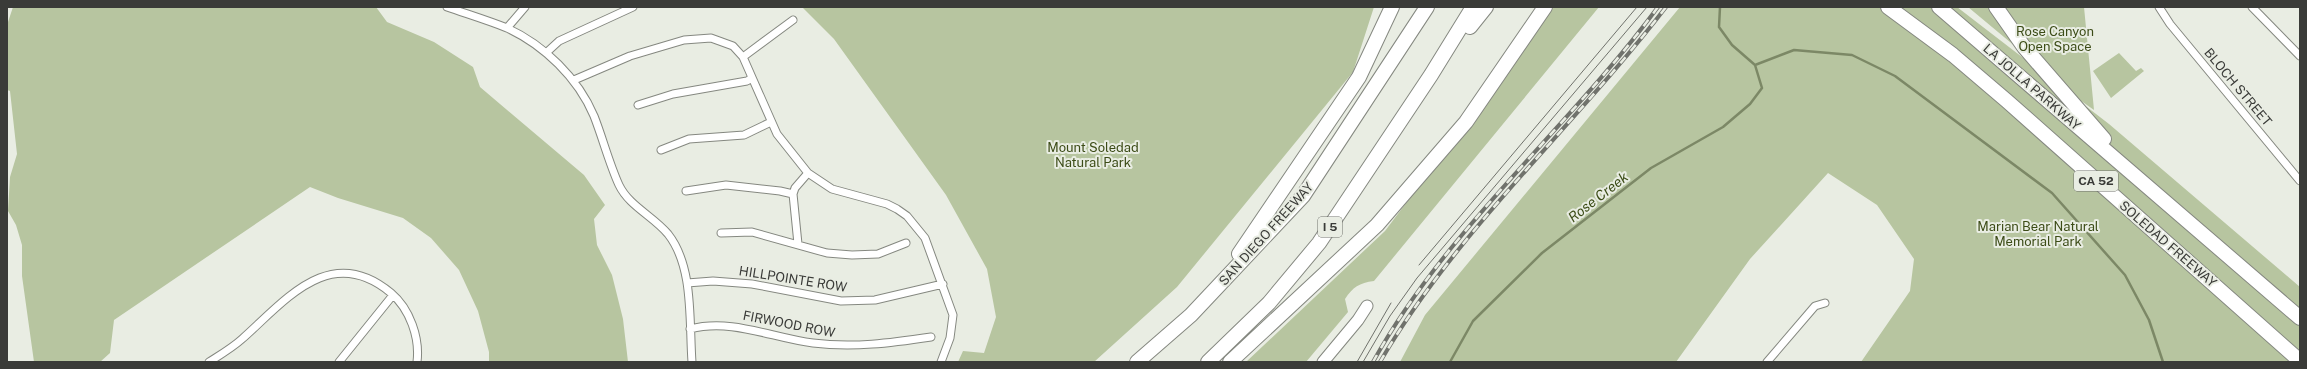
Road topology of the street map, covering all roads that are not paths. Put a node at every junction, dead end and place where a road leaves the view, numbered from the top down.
1 (447, 7) edge
2 (525, 7) edge
3 (633, 7) edge
4 (1385, 7) edge
5 (1392, 7) edge
6 (1427, 7) edge
7 (1473, 7) edge
8 (1486, 7) edge
9 (1545, 7) edge
10 (1888, 7) edge
11 (1939, 7) edge
12 (1996, 7) edge
13 (2159, 7) edge
14 (2252, 7) edge
15 (793, 20) dead end
16 (507, 28) junction
17 (546, 53) junction
18 (2300, 56) edge
19 (743, 57) junction
20 (1366, 66) junction
21 (1431, 75) junction
22 (752, 78) junction
23 (574, 80) junction
24 (638, 105) dead end
25 (771, 122) junction
26 (661, 150) dead end
27 (2126, 167) junction
28 (808, 173) junction
29 (2300, 181) edge
30 (686, 191) dead end
31 (793, 194) junction
32 (721, 234) dead end
33 (906, 243) dead end
34 (798, 244) junction
35 (686, 284) junction
36 (942, 284) junction
37 (1213, 293) junction
38 (393, 295) junction
39 (1825, 303) dead end
40 (1367, 306) dead end
41 (2300, 318) edge
42 (690, 329) junction
43 (931, 337) dead end
44 (2300, 361) edge
45 (210, 362) edge
46 (339, 362) edge
47 (417, 362) edge
48 (692, 362) edge
49 (941, 362) edge
50 (1137, 362) edge
51 (1208, 362) edge
52 (1230, 362) edge
53 (1323, 362) edge
54 (1767, 362) edge

1 - 16 street
2 - 16 street
3 - 17 street
4 - 20 highway
5 - 20 highway
6 - 37 highway, SAN DIEGO FREEWAY
7 - 21 highway, I 5
8 - 21 highway
9 - 52 highway
10 - 44 highway, SOLEDAD FREEWAY / CA 52
11 - 27 highway, LA JOLLA PARKWAY
12 - 27 highway
13 - 29 street, BLOCH STREET
14 - 18 street
15 - 19 street
16 - 17 street
17 - 23 street
19 - 22 street
19 - 23 street
20 - 37 highway
21 - 51 highway, I 5
22 - 24 street
22 - 25 street
23 - 35 street
25 - 26 street
25 - 28 street
27 - 41 highway, CA 52
28 - 31 street
28 - 36 street
30 - 31 street
31 - 34 street
32 - 34 street
33 - 34 street
35 - 36 street, HILLPOINTE ROW
35 - 42 street
36 - 49 street
37 - 50 highway, SAN DIEGO FREEWAY
38 - 45 street
38 - 46 street
38 - 47 street
39 - 54 street
40 - 53 street
42 - 43 street, FIRWOOD ROW
42 - 48 street

